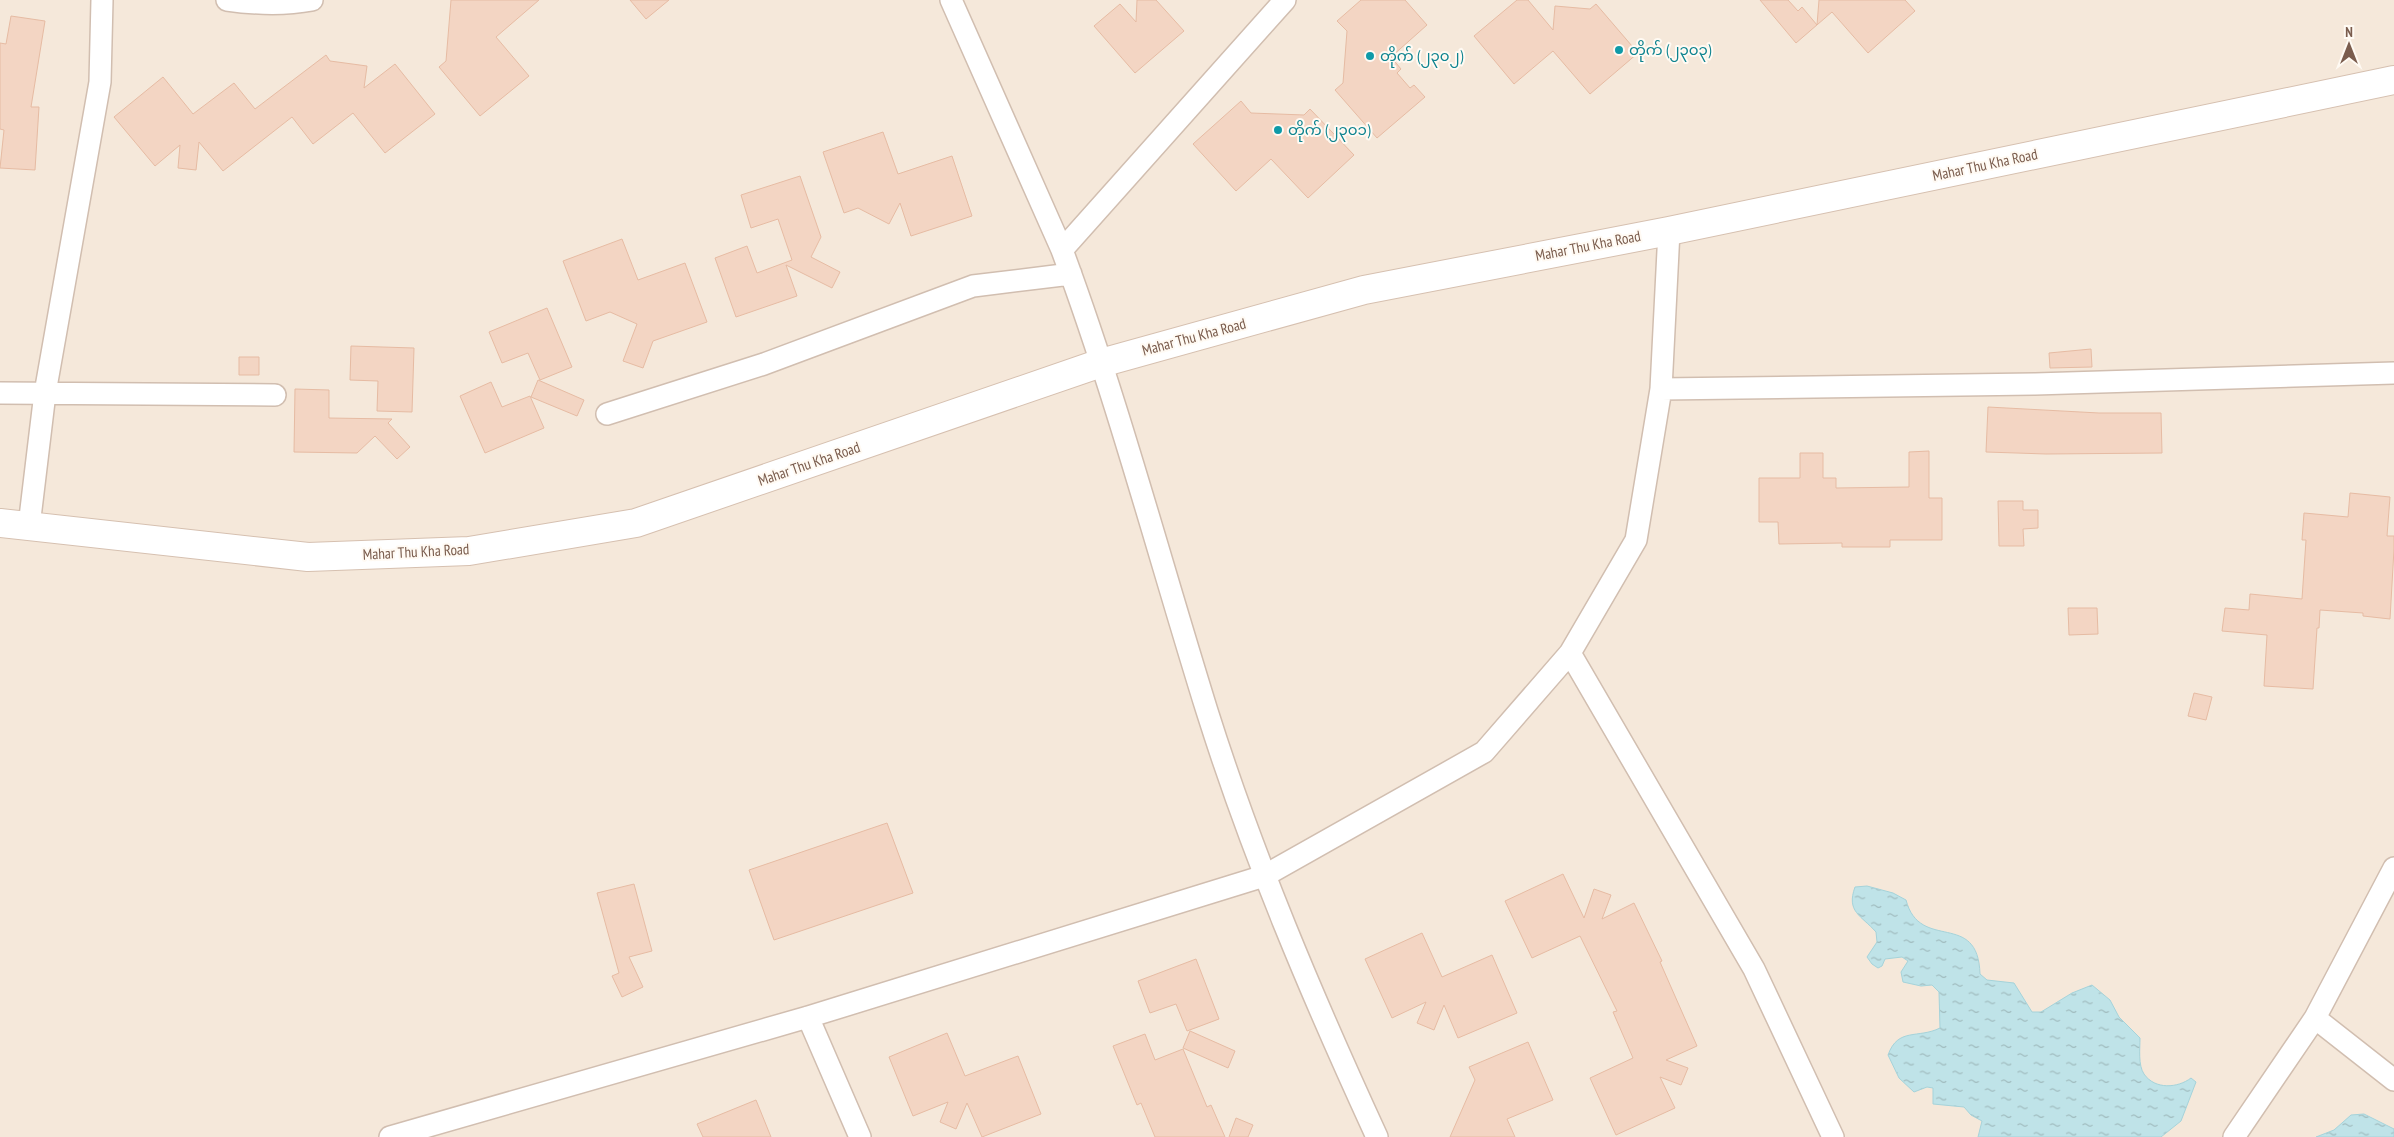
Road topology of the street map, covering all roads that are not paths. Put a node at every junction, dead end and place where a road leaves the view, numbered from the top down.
1 (102, 0) edge
2 (227, 0) edge
3 (312, 0) edge
4 (951, 0) edge
5 (1284, 0) edge
6 (2394, 80) edge
7 (1669, 231) junction
8 (1062, 250) junction
9 (1070, 274) junction
10 (1102, 363) junction
11 (2394, 373) edge
12 (1661, 389) junction
13 (0, 393) edge
14 (45, 394) junction
15 (275, 395) dead end
16 (607, 414) dead end
17 (0, 523) edge
18 (28, 526) junction
19 (1570, 653) junction
20 (2394, 868) edge
21 (1264, 876) junction
22 (808, 1017) junction
23 (2315, 1018) junction
24 (2394, 1080) edge
25 (390, 1137) edge
26 (860, 1137) edge
27 (1377, 1137) edge
28 (1832, 1137) edge
29 (2234, 1137) edge

1 - 14 street
2 - 3 street
4 - 8 street
5 - 8 street
6 - 7 main road, Mahar Thu Kha Road
7 - 10 main road, Mahar Thu Kha Road
7 - 12 street
8 - 9 street
9 - 10 street
9 - 16 street
10 - 18 main road, Mahar Thu Kha Road
10 - 21 street
11 - 12 street
12 - 19 street
13 - 14 street
14 - 15 street
14 - 18 street
17 - 18 main road, Mahar Thu Kha Road
19 - 21 street
19 - 28 street
20 - 23 street
21 - 22 street
21 - 27 street
22 - 25 street
22 - 26 street
23 - 24 street
23 - 29 street

